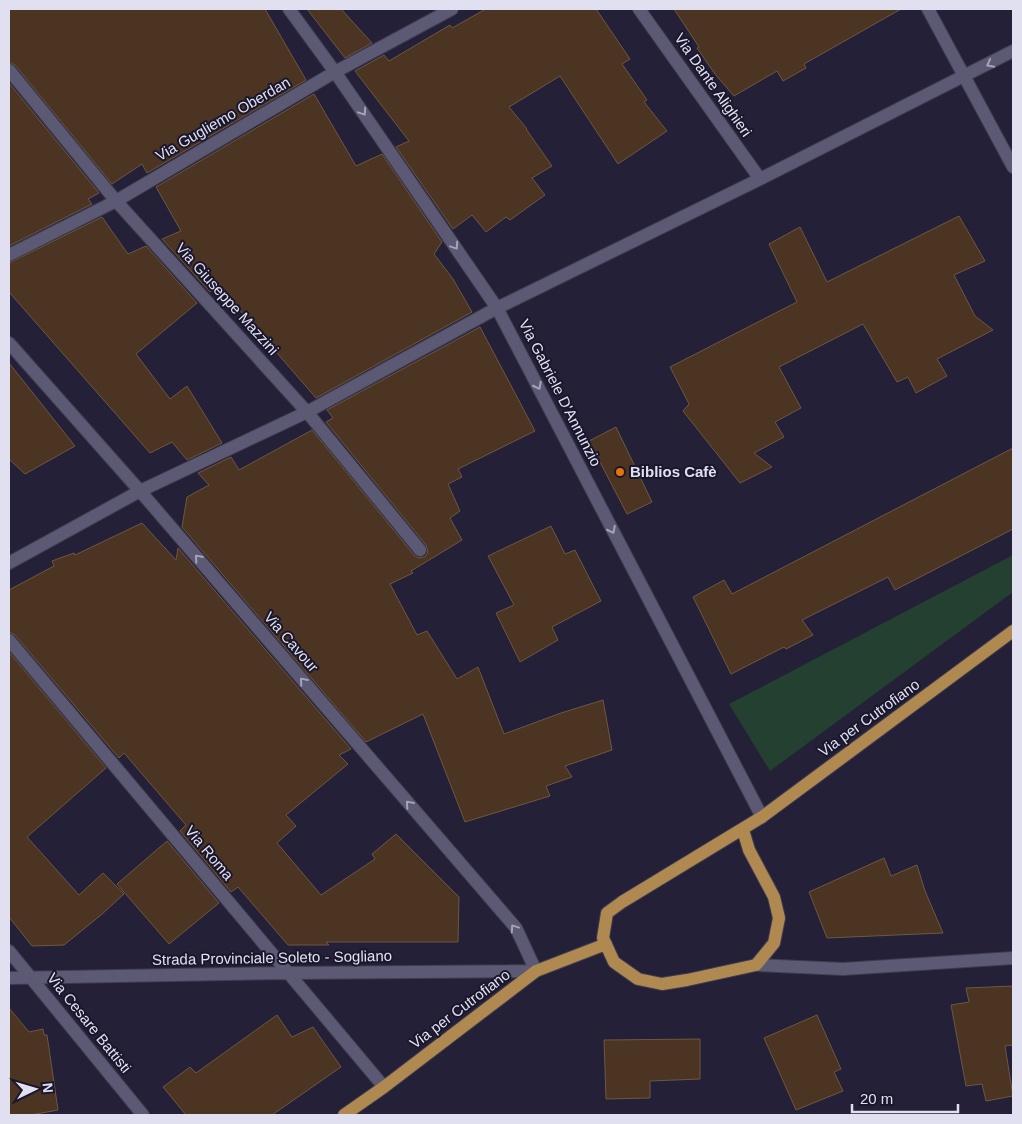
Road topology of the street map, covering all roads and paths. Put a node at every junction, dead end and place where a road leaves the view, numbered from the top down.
1 (290, 9) edge
2 (452, 9) edge
3 (639, 9) edge
4 (928, 9) edge
5 (1013, 51) edge
6 (9, 70) edge
7 (335, 72) junction
8 (966, 76) junction
9 (1013, 167) edge
10 (760, 179) junction
11 (116, 201) junction
12 (9, 255) edge
13 (497, 308) junction
14 (9, 343) edge
15 (307, 412) junction
16 (140, 491) junction
17 (420, 550) dead end
18 (9, 563) edge
19 (1013, 631) edge
20 (9, 640) edge
21 (762, 817) junction
22 (743, 830) junction
23 (606, 944) junction
24 (9, 951) edge
25 (1013, 958) edge
26 (756, 965) junction
27 (536, 971) junction
28 (288, 973) junction
29 (32, 977) junction
30 (9, 978) edge
31 (384, 1087) junction
32 (143, 1115) edge
33 (344, 1115) edge

1 - 7 street, Via Gabriele D'Annunzio
2 - 7 street, Via Gugliemo Oberdan
3 - 10 street, Via Dante Alighieri
4 - 8 street
5 -> 8 street
6 - 11 street, Via Giuseppe Mazzini
7 - 11 street, Via Gugliemo Oberdan
7 -> 13 street, Via Gabriele D'Annunzio
8 - 9 street
8 - 10 street
10 - 13 street
11 - 12 street, Via Gugliemo Oberdan
11 - 15 street, Via Giuseppe Mazzini
13 - 15 street
13 -> 21 street, Via Gabriele D'Annunzio
14 - 16 street, Via Cavour
15 - 16 street
15 - 17 street, Via Giuseppe Mazzini
16 - 18 street
27 -> 16 street, Via Cavour
19 - 21 main road, Via per Cutrofiano
20 - 28 street, Via Roma
21 - 22 main road, Via per Cutrofiano
22 - 23 main road, Via per Cutrofiano
22 - 26 main road
23 - 26 main road
23 - 27 main road, Via per Cutrofiano
24 - 29 street, Via Cesare Battisti
25 - 26 street
27 - 28 street, Strada Provinciale Soleto - Sogliano
27 - 31 main road, Via per Cutrofiano
28 - 29 street, Strada Provinciale Soleto - Sogliano
28 - 31 street, Via Roma
29 - 30 street, Strada Provinciale Soleto - Sogliano
29 - 32 street, Via Cesare Battisti
31 - 33 main road, Via per Cutrofiano

